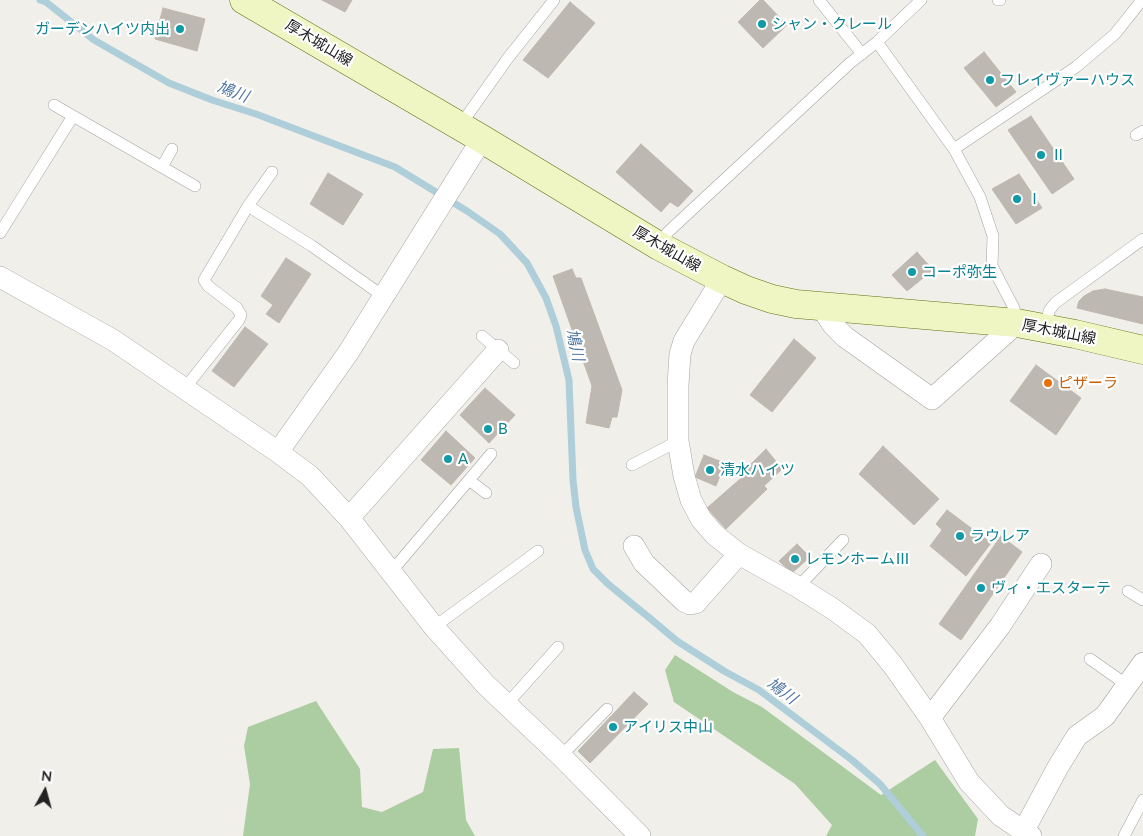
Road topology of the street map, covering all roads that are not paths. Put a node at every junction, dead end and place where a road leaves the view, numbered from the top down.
1 (244, 0) edge
2 (554, 0) edge
3 (819, 0) edge
4 (921, 0) edge
5 (1142, 0) edge
6 (877, 42) junction
7 (862, 54) junction
8 (54, 105) dead end
9 (73, 116) junction
10 (470, 133) junction
11 (172, 149) dead end
12 (954, 149) junction
13 (162, 167) junction
14 (272, 172) dead end
15 (195, 186) dead end
16 (248, 206) junction
17 (0, 233) edge
18 (1143, 239) edge
19 (659, 246) junction
20 (0, 277) edge
21 (722, 280) junction
22 (384, 296) junction
23 (821, 307) junction
24 (1017, 323) junction
25 (1046, 328) junction
26 (482, 336) dead end
27 (1143, 350) edge
28 (506, 356) joint
29 (185, 388) junction
30 (678, 441) junction
31 (278, 452) junction
32 (491, 454) dead end
33 (632, 465) dead end
34 (469, 480) junction
35 (486, 493) dead end
36 (349, 518) junction
37 (842, 540) dead end
38 (634, 546) dead end
39 (538, 551) dead end
40 (739, 554) junction
41 (1041, 564) dead end
42 (391, 572) junction
43 (798, 587) junction
44 (1128, 591) dead end
45 (1143, 600) edge
46 (434, 627) junction
47 (558, 647) dead end
48 (1090, 659) dead end
49 (1143, 663) edge
50 (1127, 685) junction
51 (506, 705) junction
52 (607, 709) dead end
53 (930, 718) junction
54 (561, 756) junction
55 (1143, 800) edge
56 (1027, 834) edge
57 (640, 836) edge
58 (1124, 836) edge

1 - 10 main road, 厚木城山線
2 - 10 lane
3 - 7 lane
4 - 6 lane
5 - 12 lane
6 - 7 lane
6 - 12 lane
7 - 19 lane
8 - 9 lane
9 - 13 lane
9 - 17 lane
10 - 19 main road, 厚木城山線
10 - 22 street
11 - 13 lane
12 - 24 lane
13 - 15 lane
14 - 16 lane
16 - 22 lane
16 - 29 lane
18 - 25 lane
19 - 21 main road, 厚木城山線
20 - 29 street
21 - 23 main road, 厚木城山線
21 - 30 street
22 - 31 street
23 - 24 main road, 厚木城山線
23 - 24 street
24 - 25 main road, 厚木城山線
25 - 27 main road, 厚木城山線
26 - 28 lane
28 - 36 street
29 - 31 street
30 - 33 lane
30 - 40 street
31 - 36 street
32 - 34 lane
34 - 35 lane
34 - 42 lane
36 - 42 street
37 - 43 lane
38 - 40 street
39 - 46 lane
40 - 43 street
41 - 53 street
42 - 46 street
43 - 53 street
44 - 45 lane
46 - 51 street
47 - 51 lane
48 - 50 lane
49 - 50 street
50 - 56 street
51 - 54 street
52 - 54 lane
53 - 56 street
54 - 57 street
55 - 58 lane

